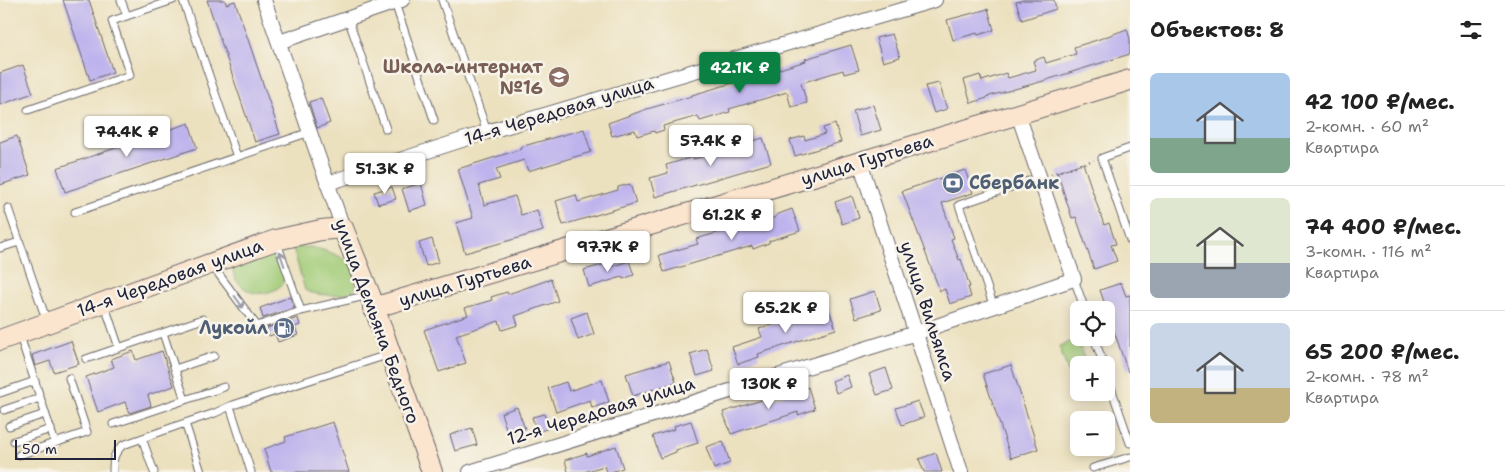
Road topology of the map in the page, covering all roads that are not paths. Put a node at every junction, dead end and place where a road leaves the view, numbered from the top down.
1 (121, 0) edge
2 (173, 0) edge
3 (183, 0) edge
4 (264, 0) edge
5 (442, 0) edge
6 (935, 0) edge
7 (400, 1) edge
8 (127, 16) junction
9 (348, 18) junction
10 (279, 42) junction
11 (1129, 83) edge
12 (28, 110) dead end
13 (1018, 114) junction
14 (434, 120) dead end
15 (386, 129) dead end
16 (310, 132) junction
17 (487, 132) junction
18 (1130, 148) edge
19 (236, 157) junction
20 (860, 162) junction
21 (1040, 178) junction
22 (328, 183) junction
23 (8, 208) dead end
24 (74, 212) dead end
25 (343, 228) junction
26 (276, 240) junction
27 (1130, 240) edge
28 (19, 242) junction
29 (0, 248) edge
30 (210, 263) junction
31 (1074, 279) junction
32 (372, 301) junction
33 (1082, 301) edge
34 (104, 302) junction
35 (994, 306) junction
36 (301, 311) junction
37 (203, 319) dead end
38 (47, 323) junction
39 (162, 333) junction
40 (916, 333) junction
41 (9, 336) edge
42 (119, 348) junction
43 (390, 354) junction
44 (214, 356) dead end
45 (86, 359) dead end
46 (175, 369) junction
47 (69, 378) dead end
48 (35, 381) junction
49 (224, 387) dead end
50 (0, 393) edge
51 (40, 398) junction
52 (1115, 399) edge
53 (185, 400) junction
54 (230, 406) junction
55 (4, 410) dead end
56 (46, 414) junction
57 (185, 423) junction
58 (113, 424) dead end
59 (9, 426) dead end
60 (51, 429) junction
61 (142, 438) junction
62 (14, 441) dead end
63 (55, 443) junction
64 (1130, 443) edge
65 (19, 455) dead end
66 (1130, 458) edge
67 (1093, 468) dead end
68 (113, 472) edge
69 (154, 472) edge
70 (201, 472) edge
71 (251, 472) edge
72 (432, 472) edge
73 (470, 472) edge
74 (961, 472) edge

1 - 8 lane
2 - 8 lane
3 - 19 lane
4 - 10 street, улица Демьяна Бедного
5 - 17 lane
6 - 17 street, 14-я Чередовая улица
7 - 9 street
7 - 14 lane
8 - 12 lane
9 - 10 street
9 - 15 lane
10 - 16 street, улица Демьяна Бедного
11 - 13 main road, улица Гуртьева
13 - 20 main road, улица Гуртьева
13 - 21 street
16 - 19 lane
16 - 22 street, улица Демьяна Бедного
17 - 22 street, 14-я Чередовая улица
18 - 27 lane
19 - 24 lane
20 - 32 main road, улица Гуртьева
20 - 40 street, улица Вильямса
21 - 31 street
21 - 35 lane
22 - 25 street, улица Демьяна Бедного
23 - 28 lane
25 - 26 main road, 14-я Чередовая улица
25 - 32 main road, улица Демьяна Бедного
26 - 30 main road, 14-я Чередовая улица
36 -> 26 lane
28 - 29 lane
28 - 38 lane
30 - 34 main road, 14-я Чередовая улица
30 -> 36 lane
31 - 33 lane
31 - 35 street, 12-я Чередовая улица
32 - 36 lane
32 - 43 main road, улица Демьяна Бедного
34 - 38 main road, 14-я Чередовая улица
34 - 42 lane
35 - 40 street, 12-я Чередовая улица
37 - 39 lane
38 - 41 main road, 14-я Чередовая улица
39 - 42 lane
39 - 46 lane
40 - 73 street, 12-я Чередовая улица
40 - 74 street, улица Вильямса
41 - 48 lane
42 - 45 lane
43 - 54 lane
43 - 72 main road, улица Демьяна Бедного
44 - 46 lane
46 - 53 lane
47 - 63 lane
48 - 50 lane
48 - 51 lane
49 - 53 lane
51 - 55 lane
51 - 56 lane
52 - 64 lane
53 - 58 lane
54 - 57 lane
54 - 71 lane
56 - 59 lane
56 - 60 lane
57 - 61 lane
57 - 70 lane
60 - 62 lane
60 - 63 lane
61 - 68 lane
61 - 69 lane
63 - 65 lane
66 - 67 lane

